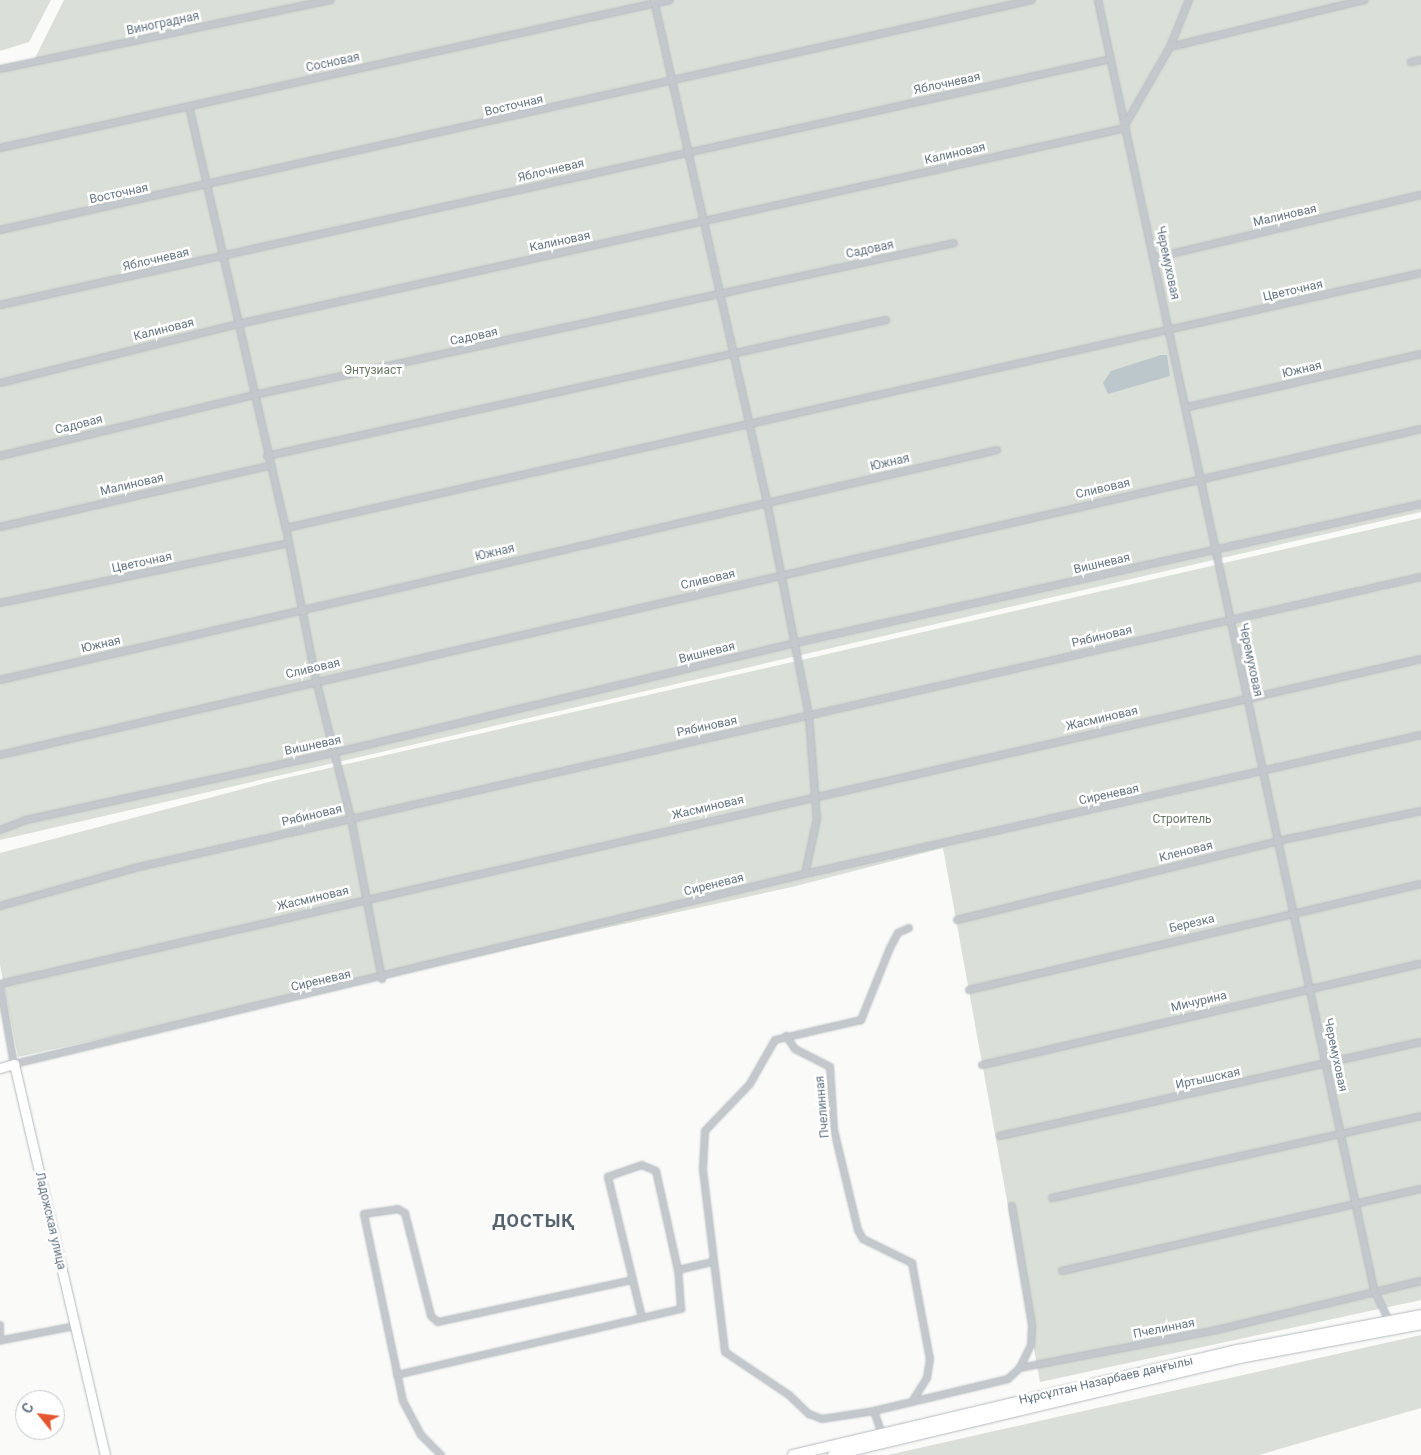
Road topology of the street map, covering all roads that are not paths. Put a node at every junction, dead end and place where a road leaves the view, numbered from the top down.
1 (331, 0) edge
2 (670, 0) edge
3 (1032, 0) edge
4 (1098, 0) edge
5 (1188, 0) edge
6 (1364, 0) edge
7 (654, 2) edge
8 (1170, 47) junction
9 (1108, 60) junction
10 (1421, 60) edge
11 (1411, 62) dead end
12 (0, 69) edge
13 (673, 81) junction
14 (189, 106) junction
15 (1125, 126) junction
16 (0, 148) edge
17 (688, 152) junction
18 (209, 186) junction
19 (1421, 195) edge
20 (705, 222) junction
21 (0, 230) edge
22 (954, 243) dead end
23 (225, 256) junction
24 (1154, 258) junction
25 (1421, 273) edge
26 (720, 294) junction
27 (0, 305) edge
28 (886, 320) dead end
29 (238, 324) junction
30 (1170, 330) junction
31 (1421, 354) edge
32 (735, 355) junction
33 (0, 383) edge
34 (254, 395) junction
35 (1188, 407) junction
36 (750, 427) junction
37 (1421, 429) edge
38 (997, 450) dead end
39 (0, 456) edge
40 (267, 456) junction
41 (269, 466) junction
42 (1200, 479) junction
43 (767, 502) junction
44 (1421, 504) edge
45 (0, 527) edge
46 (286, 528) junction
47 (289, 543) junction
48 (1216, 550) junction
49 (782, 573) junction
50 (1421, 577) edge
51 (0, 604) edge
52 (301, 609) junction
53 (1230, 618) junction
54 (795, 643) junction
55 (1421, 658) edge
56 (0, 680) edge
57 (316, 680) junction
58 (1246, 696) junction
59 (809, 716) junction
60 (1421, 735) edge
61 (334, 753) junction
62 (0, 755) edge
63 (1262, 773) junction
64 (816, 795) junction
65 (1421, 811) edge
66 (351, 818) junction
67 (0, 830) edge
68 (1278, 841) junction
69 (805, 874) junction
70 (1421, 884) edge
71 (365, 899) junction
72 (0, 906) edge
73 (1293, 912) junction
74 (957, 920) dead end
75 (909, 928) dead end
76 (1421, 964) edge
77 (382, 979) junction
78 (0, 985) edge
79 (1308, 988) junction
80 (969, 990) dead end
81 (786, 1036) junction
82 (1421, 1042) edge
83 (14, 1064) junction
84 (982, 1065) dead end
85 (1326, 1065) junction
86 (0, 1068) edge
87 (1421, 1116) edge
88 (1340, 1135) junction
89 (1000, 1136) dead end
90 (1421, 1189) edge
91 (1052, 1198) dead end
92 (1355, 1203) junction
93 (1012, 1206) dead end
94 (714, 1262) junction
95 (678, 1270) junction
96 (1062, 1271) dead end
97 (633, 1280) junction
98 (1421, 1281) edge
99 (1374, 1290) junction
100 (1421, 1315) edge
101 (642, 1318) junction
102 (1389, 1321) junction
103 (1421, 1324) edge
104 (0, 1325) edge
105 (75, 1326) junction
106 (2, 1340) edge
107 (1020, 1368) junction
108 (397, 1375) junction
109 (914, 1399) junction
110 (874, 1411) junction
111 (884, 1439) junction
112 (105, 1455) edge
113 (441, 1455) edge
114 (793, 1455) edge
115 (833, 1455) edge

1 - 12 street, Виноградная
2 - 7 street, Сосновая
3 - 13 street, Восточная
4 - 9 street, Черемуховая
5 - 8 street
6 - 8 street
7 - 13 street
7 - 14 street, Сосновая
8 - 15 street
9 - 15 street, Черемуховая
9 - 17 street, Яблочневая
10 - 11 street
13 - 17 street
13 - 18 street, Восточная
14 - 16 street, Сосновая
14 - 18 street
15 - 20 street, Калиновая
15 - 24 street, Черемуховая
17 - 20 street
17 - 23 street, Яблочневая
18 - 21 street, Восточная
18 - 23 street
19 - 24 street, Малиновая
20 - 26 street
20 - 29 street, Калиновая
22 - 26 street, Садовая
23 - 27 street, Яблочневая
23 - 29 street
24 - 30 street, Черемуховая
25 - 30 street, Цветочная
26 - 32 street
26 - 34 street, Садовая
28 - 32 street
29 - 33 street, Калиновая
29 - 34 street
30 - 35 street, Черемуховая
30 - 36 street, Цветочная
31 - 35 street, Южная
32 - 36 street
32 - 40 street
34 - 39 street, Садовая
34 - 40 street
35 - 42 street, Черемуховая
36 - 43 street
36 - 46 street, Цветочная
37 - 42 street, Сливовая
38 - 43 street, Южная
40 - 41 street
41 - 45 street, Малиновая
41 - 46 street
42 - 48 street, Черемуховая
42 - 49 street, Сливовая
43 - 49 street
43 - 52 street, Южная
44 - 48 street, Вишневая
46 - 47 street
47 - 51 street, Цветочная
47 - 52 street
48 - 53 street, Черемуховая
48 - 54 street, Вишневая
49 - 54 street
49 - 57 street, Сливовая
50 - 53 street, Рябиновая
52 - 56 street, Южная
52 - 57 street
53 - 58 street, Черемуховая
53 - 59 street, Рябиновая
54 - 59 street
54 - 61 street, Вишневая
55 - 58 street, Жасминовая
57 - 61 street
57 - 62 street, Сливовая
58 - 63 street, Черемуховая
58 - 64 street, Жасминовая
59 - 64 street
59 - 66 street, Рябиновая
60 - 63 street, Сиреневая
61 - 66 street
61 - 67 street, Вишневая
63 - 68 street, Черемуховая
63 - 69 street, Сиреневая
64 - 69 street
64 - 71 street, Жасминовая
65 - 68 street, Кленовая
66 - 71 street
66 - 72 street, Рябиновая
68 - 73 street, Черемуховая
68 - 74 street, Кленовая
69 - 77 street, Сиреневая
70 - 73 street, Березка
71 - 77 street
71 - 78 street, Жасминовая
73 - 79 street, Черемуховая
73 - 80 street, Березка
75 - 81 street
76 - 79 street, Мичурина
77 - 83 street, Сиреневая
78 - 83 street, Ладожская улица
79 - 84 street, Мичурина
79 - 85 street, Черемуховая
81 - 94 street
81 - 109 street, Пчелинная
82 - 85 street, Иртышская
83 - 86 main road
83 - 105 main road, Ладожская улица
85 - 88 street, Черемуховая
85 - 89 street, Иртышская
87 - 88 street
88 - 91 street
88 - 92 street, Черемуховая
90 - 92 street
92 - 96 street
92 - 99 street, Черемуховая
93 - 107 street
94 - 95 street
94 - 110 street, Пчелинная
95 - 97 street
95 - 101 street
97 - 101 street
97 - 108 street
98 - 99 street, Пчелинная
99 - 102 street, Черемуховая
99 - 107 street, Пчелинная
100 - 102 main road, Нұрсұлтан Назарбаев даңғылы
101 - 108 street
102 - 111 main road, Нұрсұлтан Назарбаев даңғылы
103 - 111 main road, Нұрсұлтан Назарбаев даңғылы
104 - 106 street
105 - 106 street
105 - 112 main road, Ладожская улица
107 - 109 street, Пчелинная
108 - 113 street
109 - 110 street, Пчелинная
110 - 111 street
111 - 114 main road, Нұрсұлтан Назарбаев даңғылы
111 - 115 main road, Нұрсұлтан Назарбаев даңғылы

